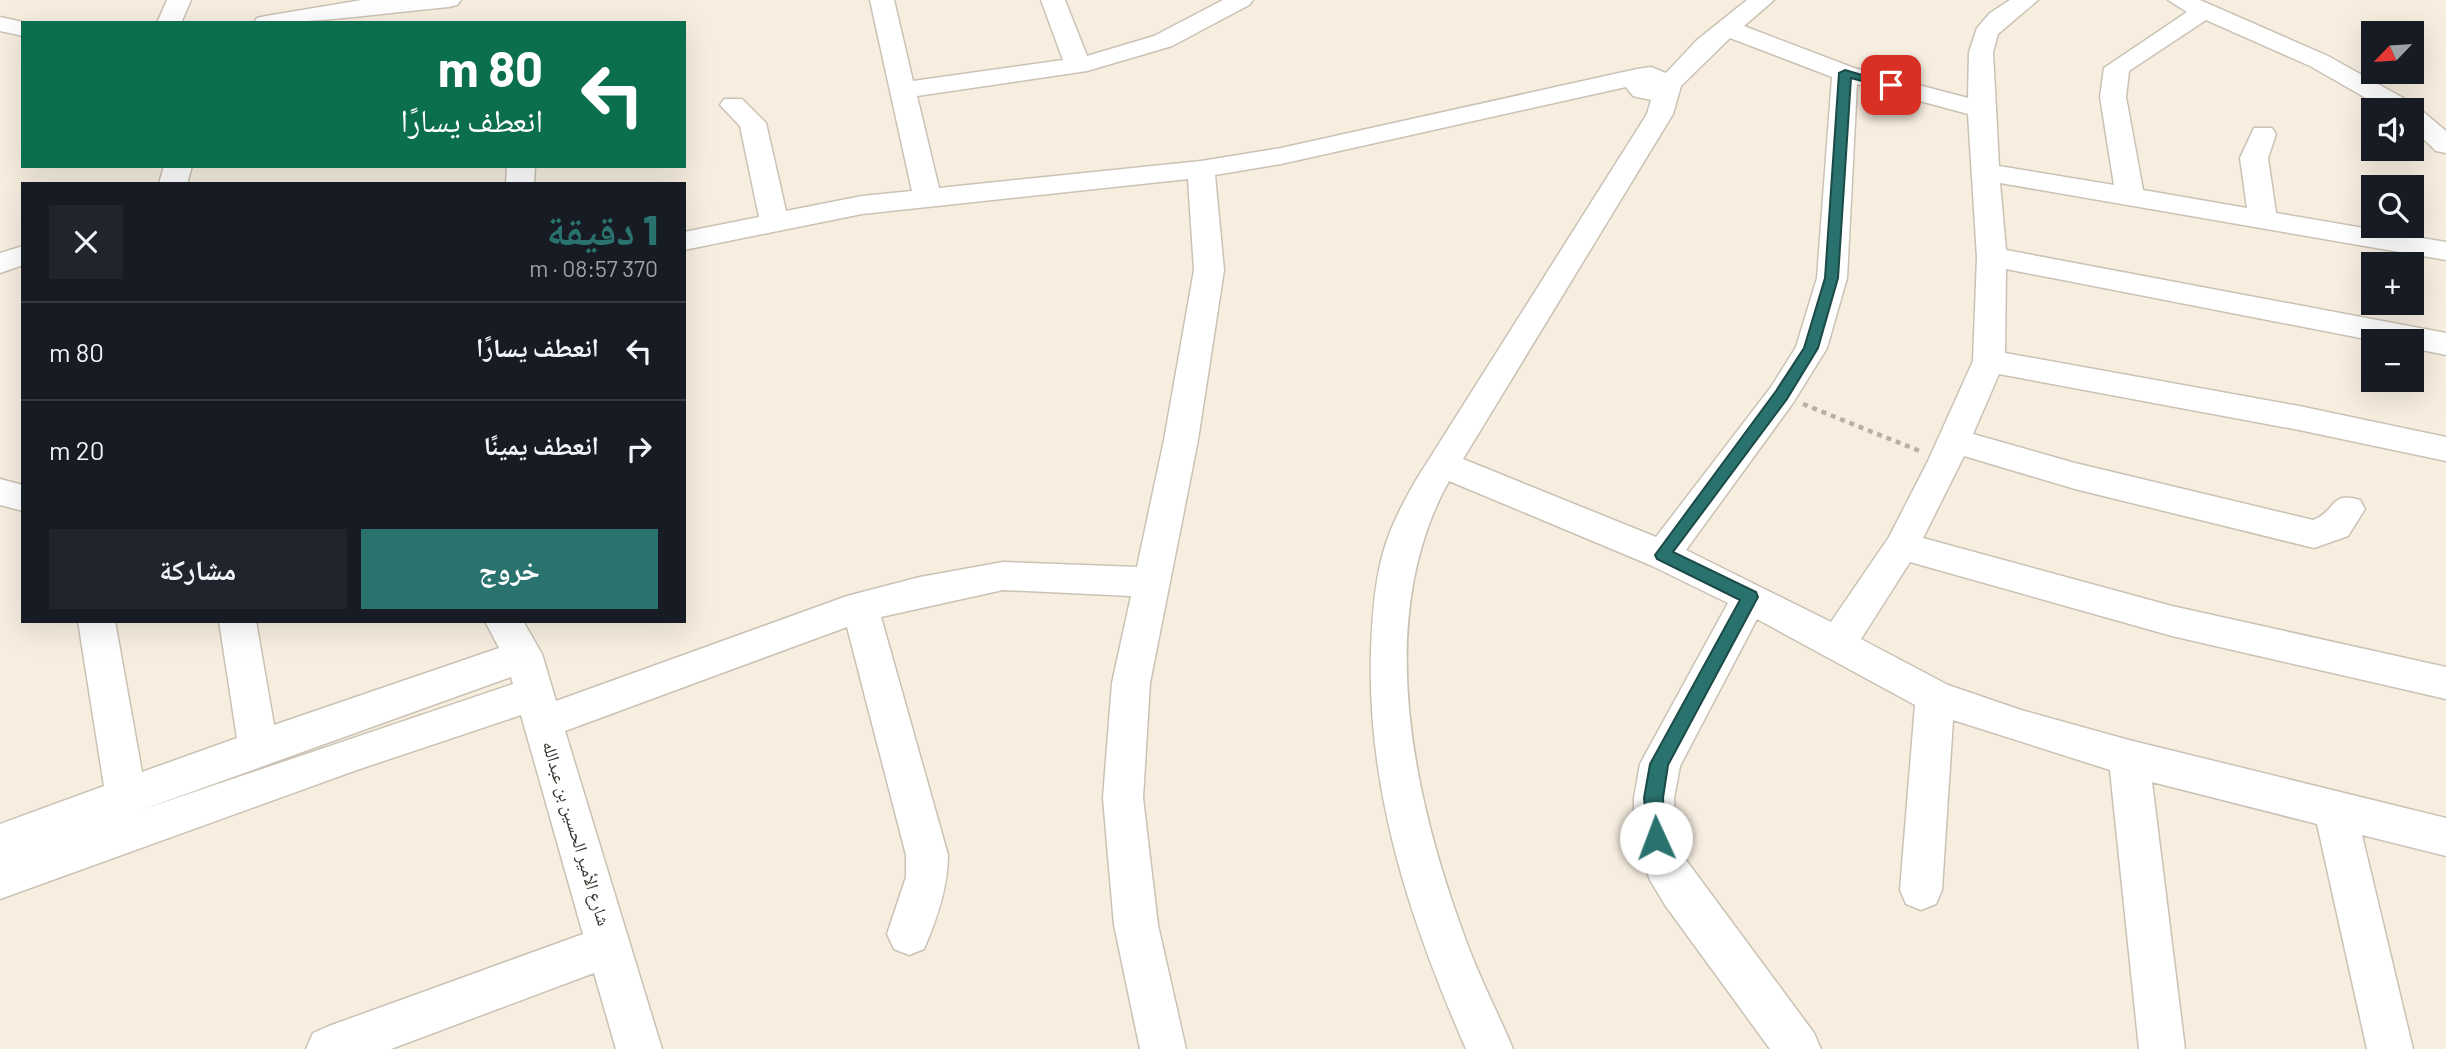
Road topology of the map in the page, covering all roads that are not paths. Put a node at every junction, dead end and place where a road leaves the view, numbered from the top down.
1 (179, 0) edge
2 (265, 0) edge
3 (449, 0) edge
4 (882, 0) edge
5 (1053, 0) edge
6 (1241, 0) edge
7 (1762, 0) edge
8 (2026, 0) edge
9 (2180, 0) edge
10 (2204, 11) junction
11 (170, 21) edge
12 (253, 21) edge
13 (277, 21) edge
14 (0, 24) edge
15 (1727, 28) junction
16 (21, 29) edge
17 (1078, 66) junction
18 (1845, 73) junction
19 (1650, 85) junction
20 (904, 90) junction
21 (2384, 98) edge
22 (733, 105) dead end
23 (1981, 108) junction
24 (2424, 126) edge
25 (2263, 134) dead end
26 (2446, 145) edge
27 (1201, 169) junction
28 (1986, 172) junction
29 (2130, 195) junction
30 (928, 196) junction
31 (2263, 218) junction
32 (774, 223) junction
33 (686, 241) edge
34 (2446, 251) edge
35 (21, 256) edge
36 (1992, 257) junction
37 (0, 263) edge
38 (2446, 344) edge
39 (1989, 360) junction
40 (2446, 449) edge
41 (1950, 451) junction
42 (1443, 465) junction
43 (0, 492) edge
44 (21, 497) edge
45 (2348, 509) dead end
46 (1902, 546) junction
47 (1663, 555) junction
48 (1152, 582) junction
49 (1750, 597) junction
50 (860, 607) junction
51 (96, 623) edge
52 (237, 623) edge
53 (513, 638) edge
54 (1836, 645) junction
55 (2446, 683) edge
56 (1935, 697) junction
57 (539, 708) junction
58 (258, 748) junction
59 (2129, 758) junction
60 (126, 797) junction
61 (2335, 810) junction
62 (2446, 837) edge
63 (0, 843) edge
64 (0, 880) edge
65 (1921, 890) dead end
66 (909, 934) dead end
67 (610, 946) junction
68 (329, 1049) edge
69 (639, 1049) edge
70 (1163, 1049) edge
71 (1490, 1049) edge
72 (1798, 1049) edge
73 (2162, 1049) edge
74 (2390, 1049) edge

1 - 11 street
2 - 12 street
3 - 13 street
4 - 20 street
5 - 17 street
6 - 17 street
7 - 15 street
8 - 23 street
9 - 10 street
10 - 21 street
10 - 29 street
14 - 16 street
15 - 18 street
15 - 19 street
17 - 20 street
18 - 23 street
18 - 47 street
19 - 27 street
19 - 42 street
20 - 30 street
22 - 32 street
23 - 28 street
24 - 26 street
25 - 31 street
27 - 30 street
27 - 48 street
28 - 29 street
28 - 36 street
29 - 31 street
30 - 32 street
31 - 34 street
32 - 33 street
35 - 37 street
36 - 38 street
36 - 39 street
39 - 40 street
39 - 41 street
41 - 45 street
41 - 46 street
42 - 47 street
42 - 71 street
43 - 44 street
46 - 54 street
46 - 55 street
47 - 49 street
48 - 50 street
48 - 70 street
49 - 54 street
49 - 72 street
50 - 57 street
50 - 66 street
51 - 60 street
52 - 58 street
53 - 57 street, شارع الأمير الحسين بن عبدالله
53 - 58 street
54 - 56 street
56 - 59 street
56 - 65 street
57 - 64 street
57 - 67 street, شارع الأمير الحسين بن عبدالله
58 - 60 street
59 - 61 street
59 - 73 street
60 - 63 street
61 - 62 street
61 - 74 street
67 - 68 street
67 - 69 street, شارع الأمير الحسين بن عبدالله

